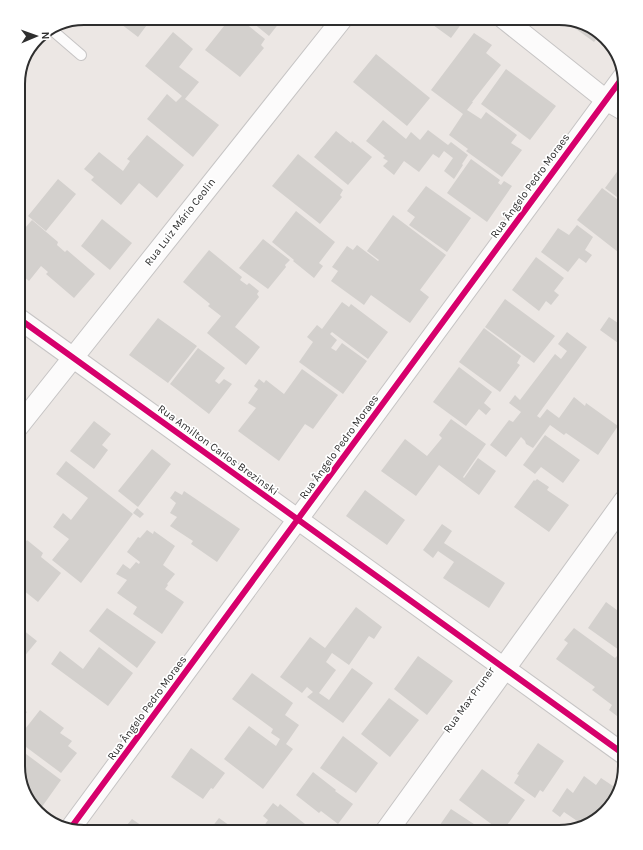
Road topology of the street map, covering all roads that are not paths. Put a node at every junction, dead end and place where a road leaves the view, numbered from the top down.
1 (337, 25) edge
2 (512, 25) edge
3 (56, 33) edge
4 (81, 55) dead end
5 (618, 84) edge
6 (606, 100) junction
7 (618, 107) edge
8 (25, 323) edge
9 (73, 358) junction
10 (25, 418) edge
11 (618, 511) edge
12 (298, 519) junction
13 (504, 668) junction
14 (618, 750) edge
15 (74, 824) edge
16 (391, 825) edge

1 - 9 street, Rua Luiz Mário Ceolin
2 - 6 street
3 - 4 lane
5 - 6 street, Rua Ângelo Pedro Moraes
6 - 7 street
6 - 12 street, Rua Ângelo Pedro Moraes
8 - 9 street, Rua Amilton Carlos Brezinski
9 - 10 street, Rua Luiz Mário Ceolin
9 - 12 street, Rua Amilton Carlos Brezinski
11 - 13 street, Rua Max Pruner
12 - 13 street, Rua Amilton Carlos Brezinski
12 - 15 street, Rua Ângelo Pedro Moraes
13 - 14 street, Rua Amilton Carlos Brezinski
13 - 16 street, Rua Max Pruner

